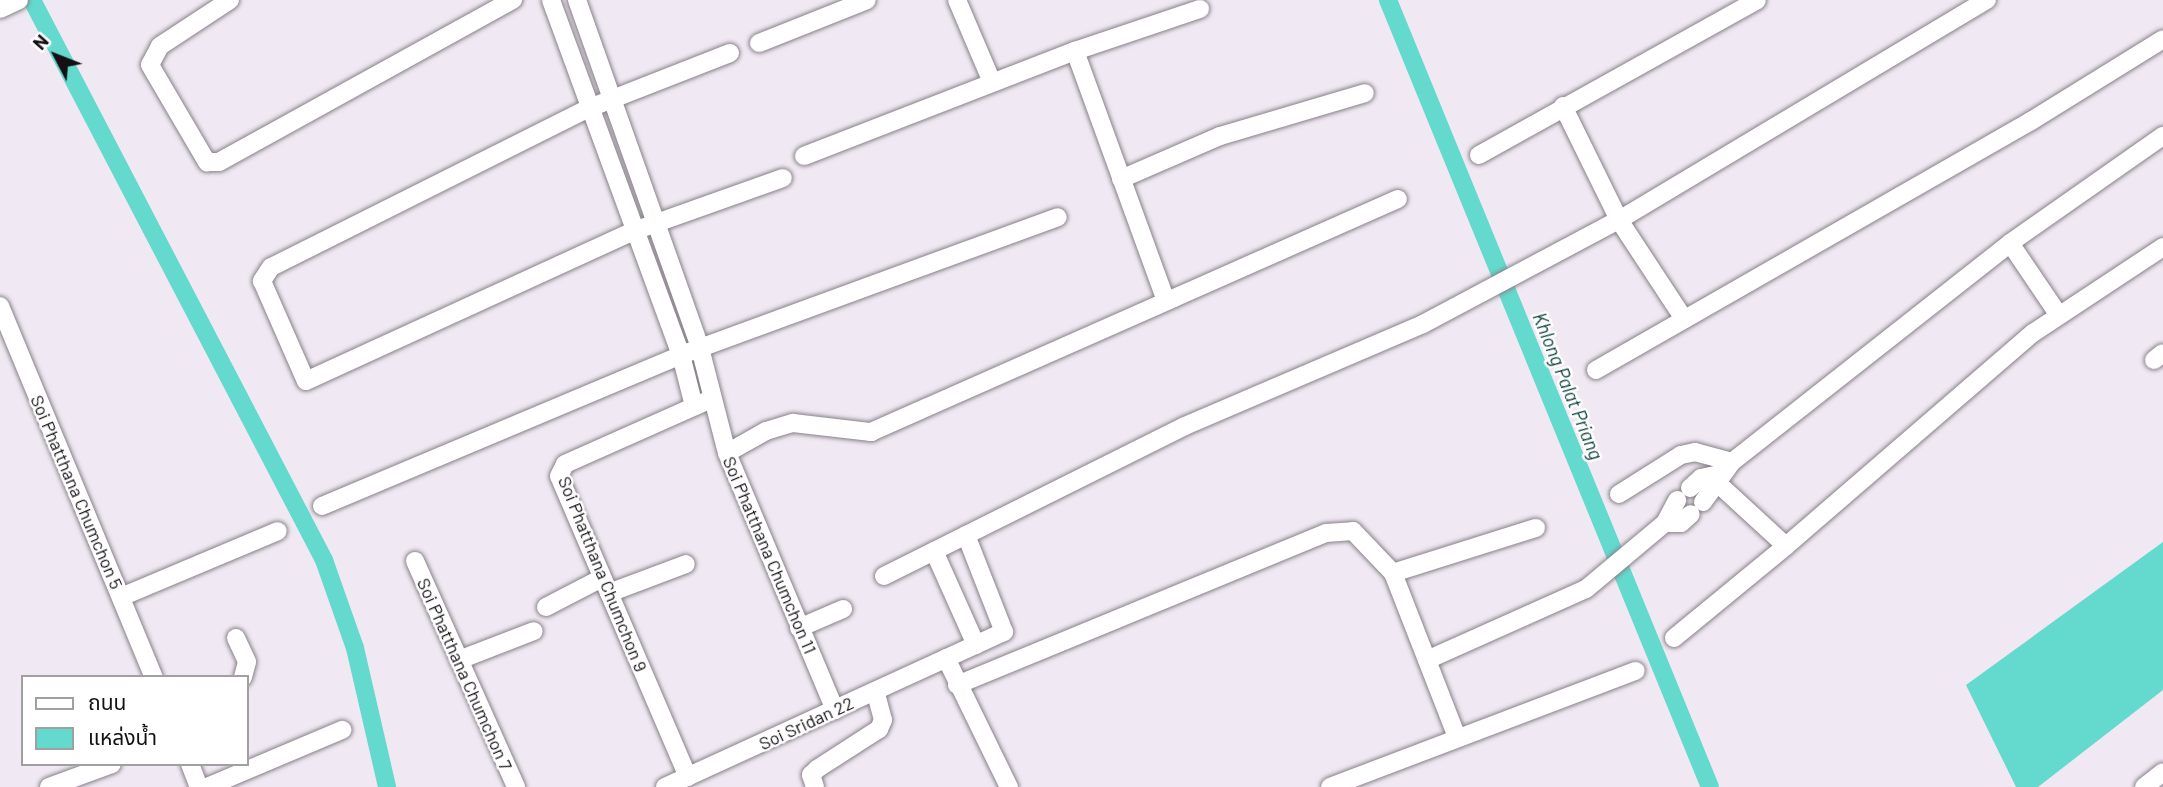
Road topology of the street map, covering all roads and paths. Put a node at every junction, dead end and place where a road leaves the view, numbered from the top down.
1 (230, 0) edge
2 (513, 0) edge
3 (551, 0) edge
4 (577, 0) edge
5 (867, 0) edge
6 (957, 0) edge
7 (1757, 0) edge
8 (1987, 0) edge
9 (1200, 9) dead end
10 (2163, 40) edge
11 (759, 43) dead end
12 (1075, 51) junction
13 (730, 53) dead end
14 (992, 82) junction
15 (1365, 93) dead end
16 (609, 101) junction
17 (1563, 106) junction
18 (587, 109) junction
19 (2163, 136) edge
20 (1479, 155) dead end
21 (804, 156) dead end
22 (783, 178) dead end
23 (1121, 179) junction
24 (1398, 199) dead end
25 (1058, 217) dead end
26 (1619, 220) junction
27 (656, 224) junction
28 (634, 231) junction
29 (2010, 243) junction
30 (2163, 247) edge
31 (1165, 298) junction
32 (0, 306) edge
33 (2058, 314) junction
34 (1684, 319) junction
35 (4, 328) edge
36 (700, 348) junction
37 (681, 355) junction
38 (1596, 370) dead end
39 (702, 402) junction
40 (727, 453) junction
41 (1721, 474) junction
42 (1619, 494) dead end
43 (322, 506) dead end
44 (1665, 523) junction
45 (1536, 528) dead end
46 (278, 531) dead end
47 (966, 535) junction
48 (1786, 546) junction
49 (934, 551) junction
50 (415, 561) dead end
51 (686, 564) dead end
52 (1393, 573) junction
53 (884, 576) dead end
54 (606, 586) junction
55 (121, 597) junction
56 (546, 607) dead end
57 (843, 609) dead end
58 (799, 628) junction
59 (534, 631) dead end
60 (236, 638) dead end
61 (1674, 638) dead end
62 (976, 645) junction
63 (946, 658) junction
64 (459, 660) junction
65 (1427, 660) junction
66 (1636, 671) dead end
67 (153, 675) edge
68 (244, 675) edge
69 (957, 685) junction
70 (875, 691) junction
71 (835, 710) junction
72 (342, 730) dead end
73 (1457, 737) junction
74 (107, 766) edge
75 (191, 766) edge
76 (2163, 772) edge
77 (688, 777) junction
78 (49, 787) edge
79 (199, 787) edge
80 (208, 787) edge
81 (516, 787) edge
82 (665, 787) edge
83 (815, 787) edge
84 (1009, 787) edge
85 (1330, 787) edge
86 (2144, 787) edge

1 - 2 street
3 - 18 street
4 - 16 street
5 - 11 street
6 - 14 street
7 - 17 street
8 - 26 street
9 - 12 street
10 - 34 street
12 - 14 street
12 - 23 street
13 - 16 street
14 - 21 street
15 - 23 street
16 - 18 street
16 - 27 street
17 - 20 street
17 - 26 street
18 - 28 street
18 - 28 street
19 - 29 street
22 - 27 street
23 - 31 street
24 - 31 street
25 - 36 street
26 - 34 street
26 - 47 street
27 - 28 street
27 - 36 street
28 - 37 street
29 - 33 street
29 - 41 street
30 - 33 street
31 - 40 street
32 - 35 street, Soi Phatthana Chumchon 5
33 - 48 street
34 - 38 street
35 - 55 street, Soi Phatthana Chumchon 5
36 - 37 street
36 - 39 street
37 - 39 street
37 - 43 street
39 - 40 street, Soi Phatthana Chumchon 11
39 - 54 street, Soi Phatthana Chumchon 9
40 - 58 street, Soi Phatthana Chumchon 11
41 - 42 street
41 - 44 street
41 - 44 street
41 - 48 street
44 - 65 street
45 - 52 street
46 - 55 street
47 - 49 street
47 - 62 street, Soi Sridan 22
48 - 61 street
49 - 53 street
49 - 62 street
50 - 64 street, Soi Phatthana Chumchon 7
51 - 54 street
52 - 65 street
52 - 69 street
54 - 56 street
54 - 77 street, Soi Phatthana Chumchon 9
55 - 67 street, Soi Phatthana Chumchon 5
57 - 58 street
58 - 71 street, Soi Phatthana Chumchon 11
59 - 64 street
60 - 68 street
62 - 63 street, Soi Sridan 22
63 - 69 street
63 - 70 street, Soi Sridan 22
64 - 81 street, Soi Phatthana Chumchon 7
65 - 73 street
66 - 73 street
69 - 84 street
70 - 71 street, Soi Sridan 22
70 - 83 street
71 - 77 street, Soi Sridan 22
72 - 80 street
73 - 85 street
74 - 78 street
75 - 79 street
76 - 86 street
77 - 82 street, Soi Sridan 22

